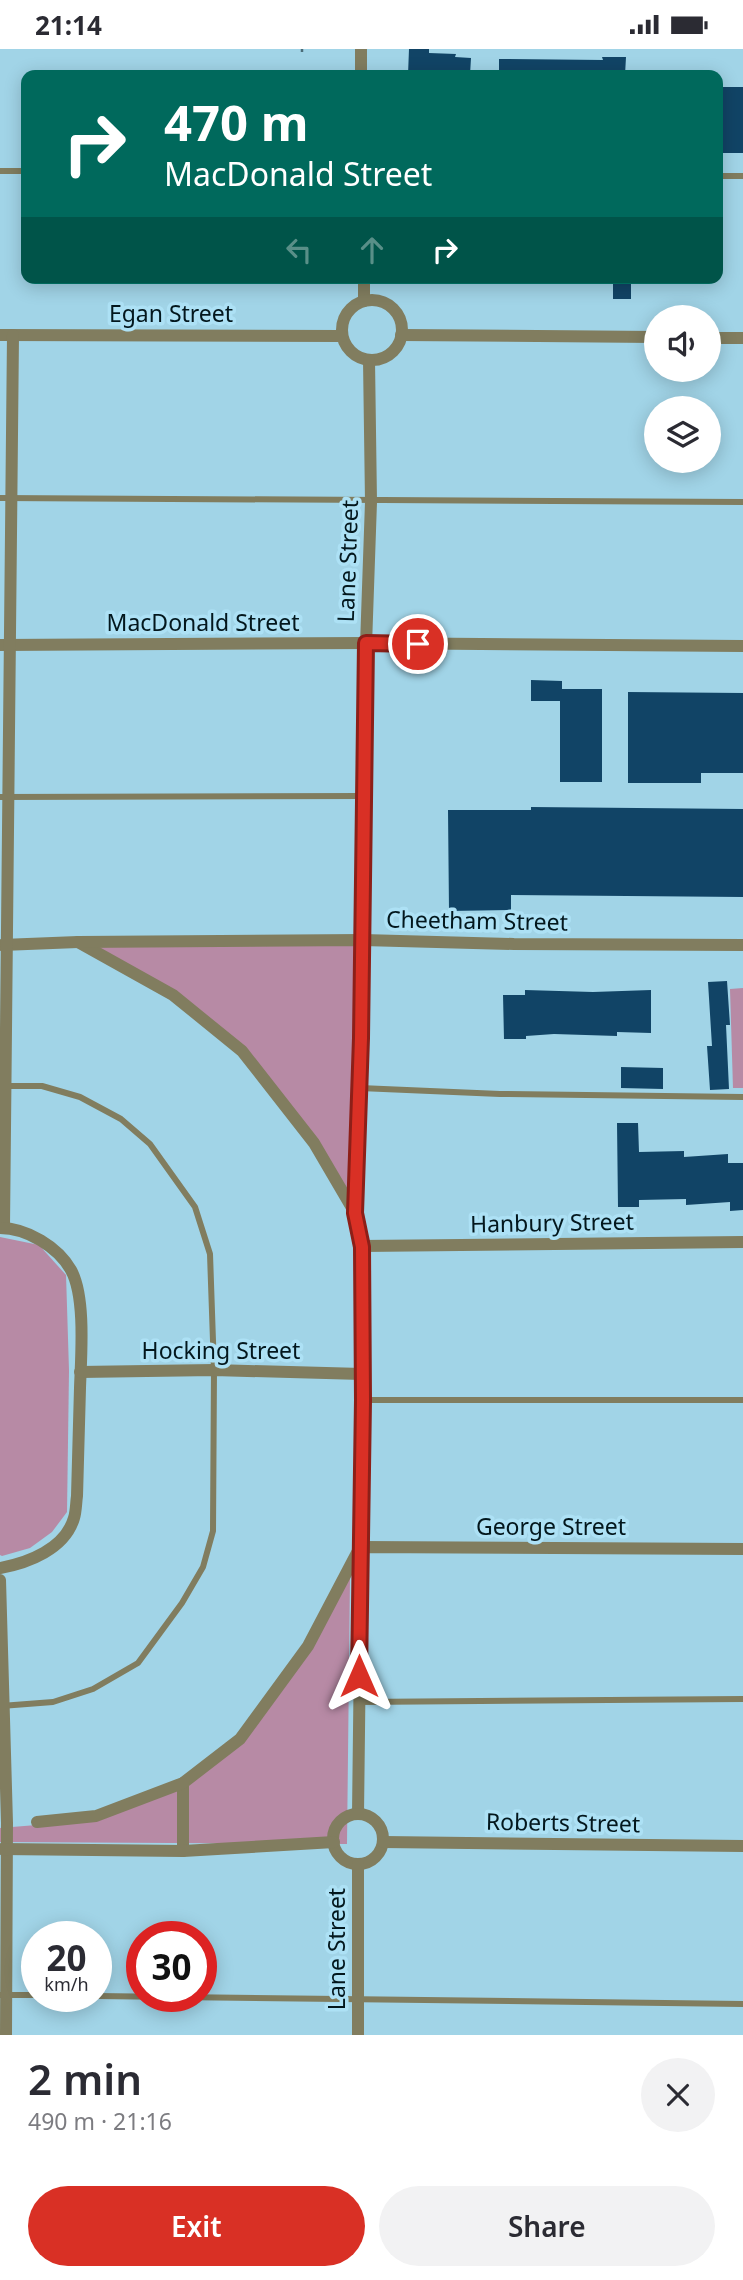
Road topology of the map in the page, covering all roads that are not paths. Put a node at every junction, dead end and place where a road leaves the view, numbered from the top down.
1 (361, 49) edge
2 (362, 70) edge
3 (0, 171) edge
4 (21, 171) edge
5 (723, 176) edge
6 (743, 176) edge
7 (364, 284) edge
8 (364, 301) junction
9 (6, 335) edge
10 (401, 335) junction
11 (342, 336) junction
12 (644, 337) edge
13 (721, 338) edge
14 (743, 338) edge
15 (369, 359) junction
16 (6, 498) edge
17 (372, 502) junction
18 (743, 502) edge
19 (366, 643) junction
20 (5, 645) edge
21 (743, 646) edge
22 (363, 796) junction
23 (4, 797) edge
24 (363, 940) junction
25 (78, 942) junction
26 (4, 945) edge
27 (743, 945) edge
28 (3, 1086) edge
29 (360, 1088) junction
30 (743, 1097) edge
31 (355, 1213) junction
32 (2, 1227) edge
33 (743, 1242) edge
34 (362, 1247) junction
35 (214, 1370) junction
36 (80, 1372) junction
37 (362, 1374) junction
38 (363, 1400) junction
39 (743, 1400) edge
40 (360, 1547) junction
41 (743, 1549) edge
42 (0, 1569) edge
43 (0, 1580) edge
44 (743, 1699) edge
45 (359, 1702) junction
46 (2, 1706) edge
47 (183, 1783) junction
48 (358, 1814) junction
49 (37, 1822) dead end
50 (334, 1842) junction
51 (383, 1842) junction
52 (743, 1846) edge
53 (4, 1849) edge
54 (183, 1851) junction
55 (358, 1864) junction
56 (3, 1995) edge
57 (21, 1995) edge
58 (112, 1996) edge
59 (359, 2000) junction
60 (743, 2004) edge
61 (6, 2035) edge
62 (358, 2035) edge

1 - 2 street
3 - 4 lane
5 - 6 lane
7 - 8 street
8 - 10 street
8 - 11 street
9 - 11 street, Egan Street
9 - 16 street
10 - 12 street
10 - 15 street
11 - 15 street
13 - 14 street
15 - 17 street, Lane Street
16 - 17 lane
16 - 20 street
17 - 18 lane
17 - 19 street, Lane Street
19 - 20 street, MacDonald Street
19 - 21 street, MacDonald Street
19 - 22 street, Lane Street
20 - 23 street
22 - 23 lane
22 - 24 street, Lane Street
23 - 26 street
24 - 25 street, Cheetham Street
24 - 27 street, Cheetham Street
24 - 29 street, Lane Street
25 - 26 street, Cheetham Street
25 - 31 street
26 - 28 street
28 - 32 street
28 - 35 lane
29 - 30 lane
29 - 31 street, Lane Street
31 - 34 street, Lane Street
32 - 36 street
33 - 34 street, Hanbury Street
34 - 37 street, Lane Street
35 - 36 street, Hocking Street
35 - 37 street, Hocking Street
35 - 46 lane
36 - 42 street
37 - 38 street, Lane Street
38 - 39 lane
38 - 40 street, Lane Street
40 - 41 street, George Street
40 - 45 street, Lane Street
40 - 47 street
43 - 46 street
44 - 45 lane
45 - 48 street, Lane Street
46 - 53 street
47 - 49 street
47 - 54 street
48 - 50 street
48 - 51 street
50 - 54 street
50 - 55 street
51 - 52 street, Roberts Street
51 - 55 street
53 - 54 street
53 - 56 street
55 - 59 street, Lane Street
56 - 57 lane
56 - 61 street
58 - 59 lane
59 - 60 lane
59 - 62 street, Lane Street

